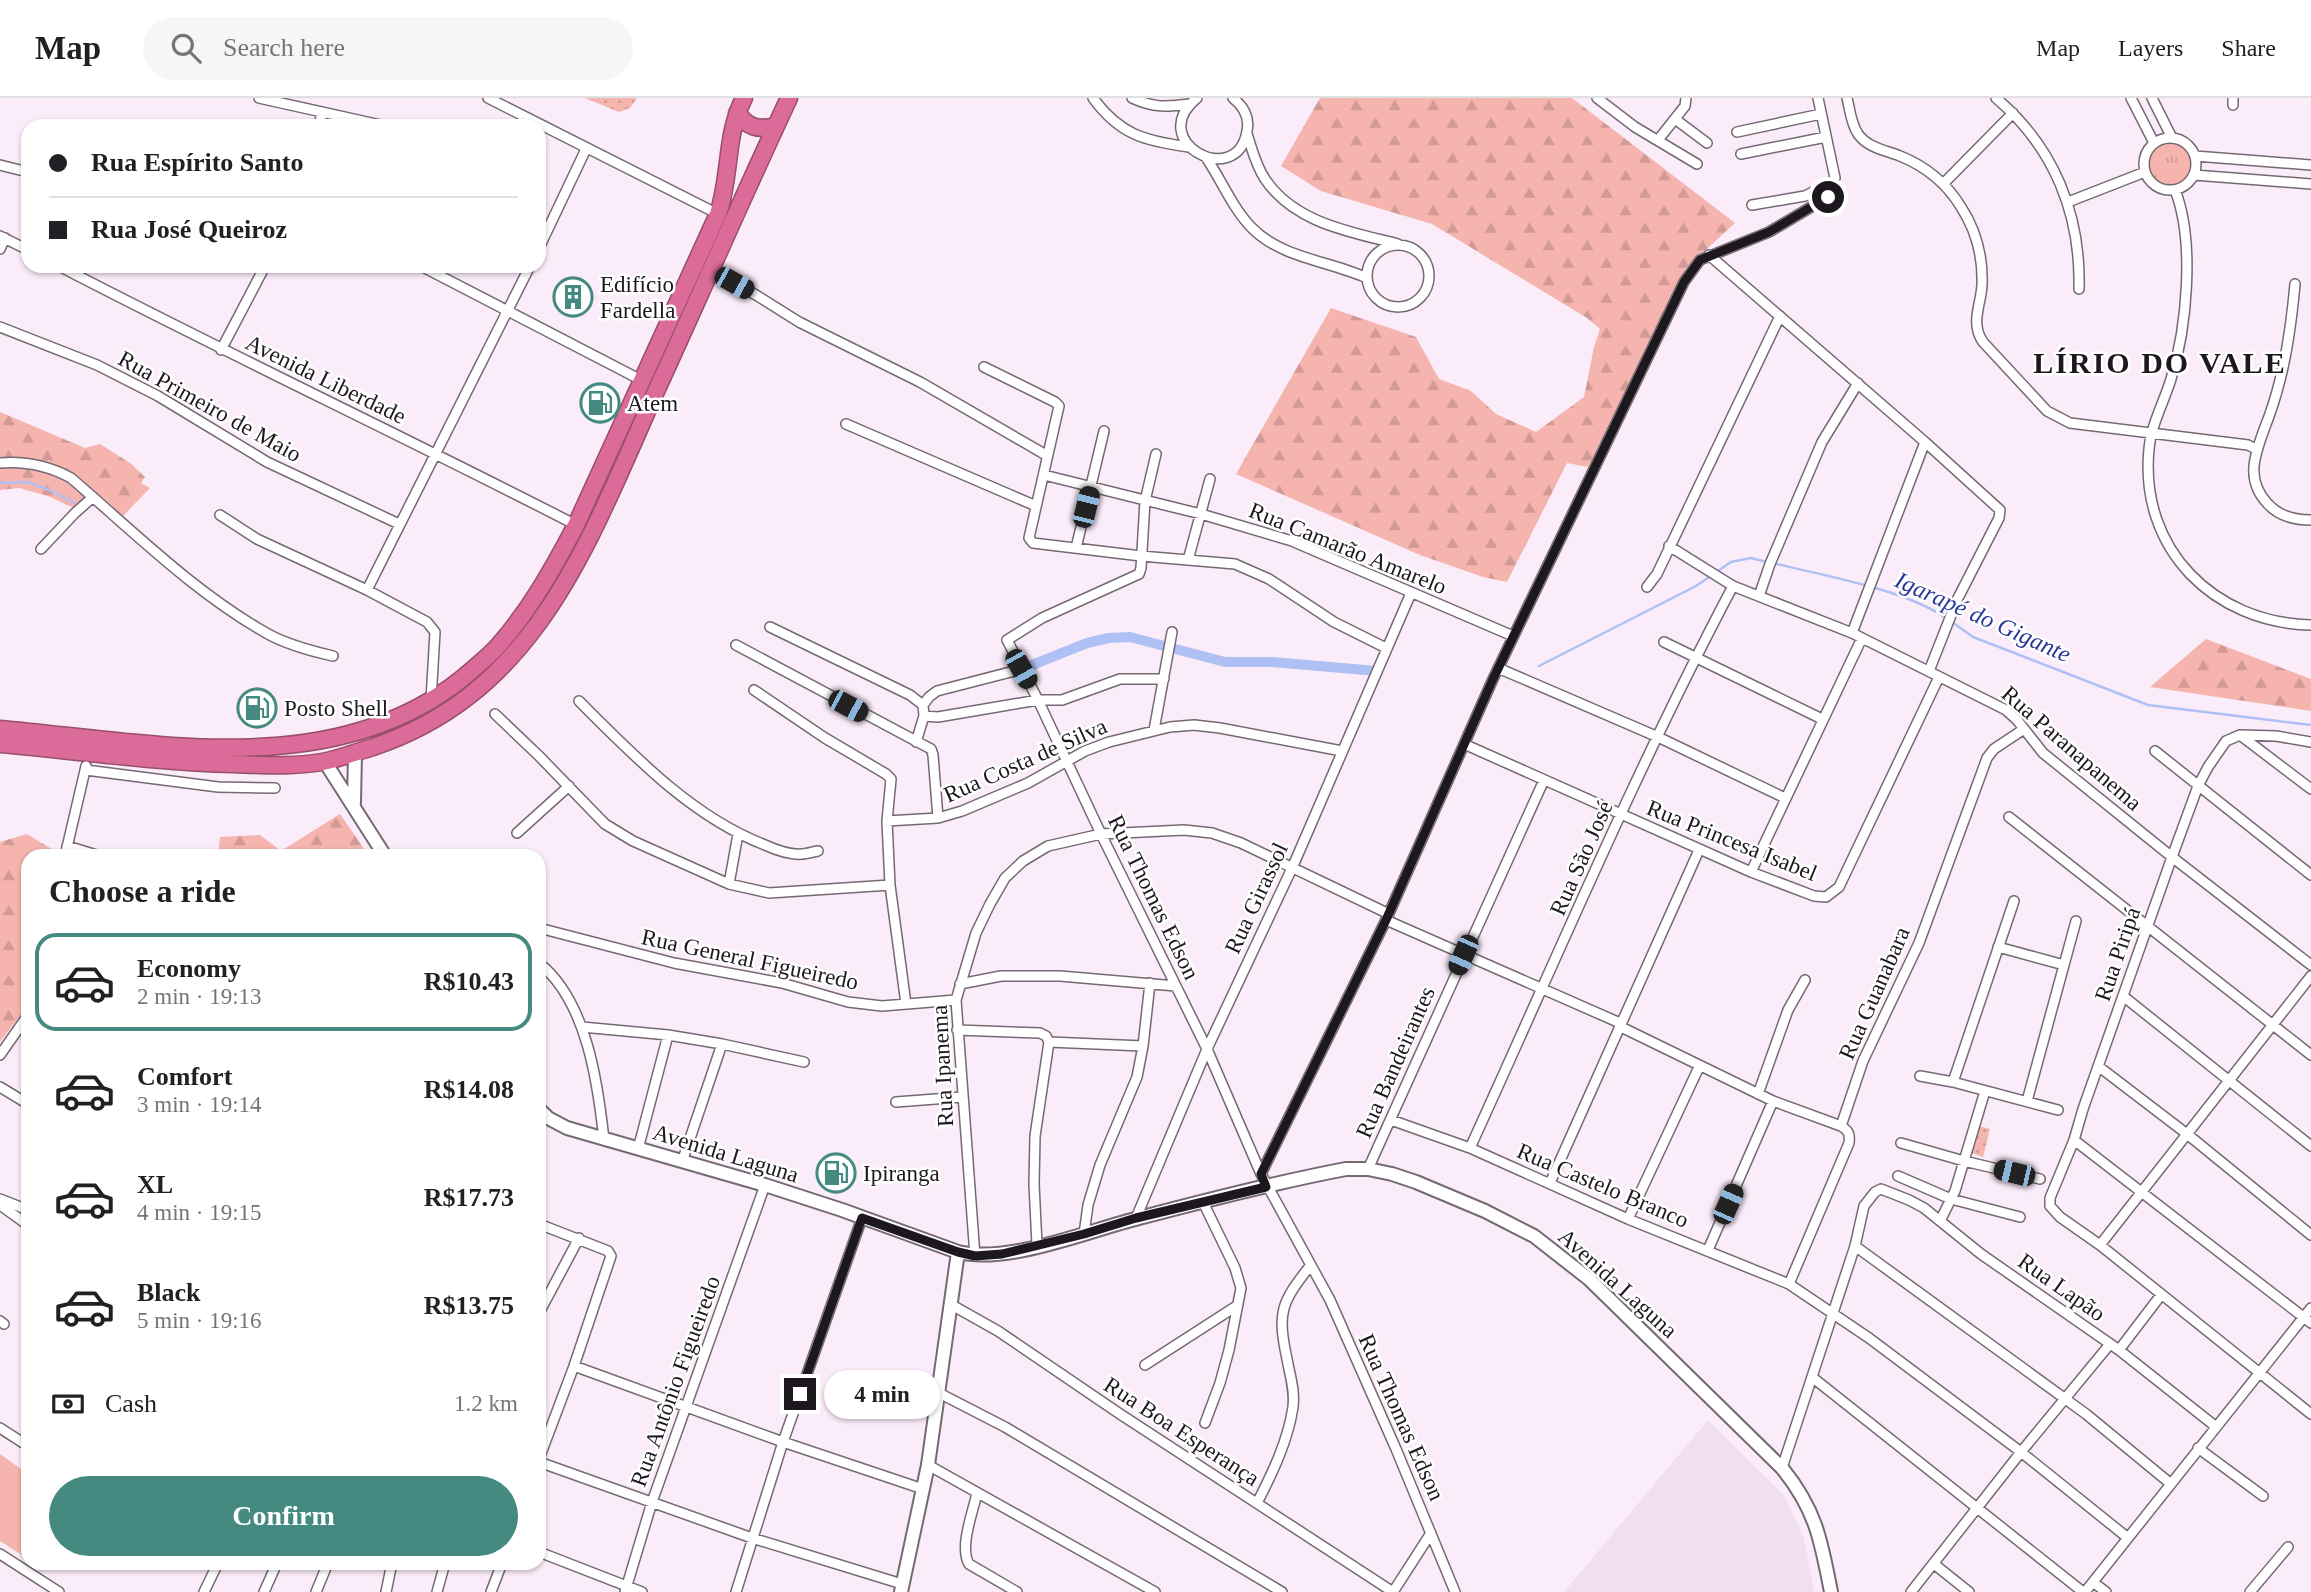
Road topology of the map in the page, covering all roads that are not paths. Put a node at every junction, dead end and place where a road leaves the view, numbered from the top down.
1 (259, 98) edge
2 (488, 98) edge
3 (789, 98) edge
4 (1093, 98) edge
5 (1132, 98) edge
6 (1233, 98) edge
7 (1597, 98) edge
8 (1686, 98) edge
9 (1818, 98) edge
10 (1847, 98) edge
11 (1996, 98) edge
12 (2131, 98) edge
13 (2152, 98) edge
14 (1193, 101) edge
15 (740, 105) edge
16 (322, 112) junction
17 (2013, 113) junction
18 (1821, 114) junction
19 (320, 119) edge
20 (354, 119) edge
21 (528, 119) edge
22 (1675, 119) junction
23 (776, 126) junction
24 (546, 128) edge
25 (1737, 132) dead end
26 (1247, 134) junction
27 (1826, 137) junction
28 (2172, 138) junction
29 (1658, 140) junction
30 (1707, 142) dead end
31 (2154, 143) junction
32 (1189, 147) junction
33 (586, 149) junction
34 (1741, 154) dead end
35 (2195, 156) junction
36 (1207, 159) junction
37 (1697, 164) dead end
38 (0, 165) edge
39 (2311, 165) edge
40 (21, 170) edge
41 (2145, 172) junction
42 (2194, 175) junction
43 (1943, 184) junction
44 (2311, 184) edge
45 (2175, 190) junction
46 (1828, 197) dead end
47 (2068, 202) junction
48 (1752, 205) dead end
49 (718, 214) junction
50 (546, 233) edge
51 (3, 237) edge
52 (1398, 244) junction
53 (21, 246) edge
54 (0, 249) edge
55 (1709, 255) junction
56 (712, 271) junction
57 (72, 273) edge
58 (261, 273) edge
59 (434, 273) edge
60 (526, 273) edge
61 (1367, 278) junction
62 (2295, 284) dead end
63 (2078, 289) dead end
64 (507, 311) junction
65 (1780, 316) junction
66 (0, 327) edge
67 (221, 350) junction
68 (984, 367) dead end
69 (643, 381) junction
70 (1858, 383) junction
71 (846, 424) dead end
72 (1104, 431) dead end
73 (2152, 433) junction
74 (1925, 442) junction
75 (2256, 449) junction
76 (437, 454) junction
77 (1156, 454) dead end
78 (1046, 455) junction
79 (0, 463) edge
80 (1044, 475) junction
81 (1210, 479) dead end
82 (1091, 487) junction
83 (93, 497) junction
84 (1145, 501) junction
85 (1036, 506) junction
86 (1201, 514) junction
87 (220, 515) dead end
88 (2311, 520) edge
89 (399, 524) junction
90 (576, 525) junction
91 (1669, 546) junction
92 (1076, 548) junction
93 (41, 549) dead end
94 (1140, 556) junction
95 (1188, 560) junction
96 (1733, 586) junction
97 (1647, 587) dead end
98 (367, 590) junction
99 (1411, 593) junction
100 (1759, 596) junction
101 (2311, 625) edge
102 (770, 626) dead end
103 (1172, 632) dead end
104 (1852, 633) junction
105 (1513, 636) junction
106 (1862, 638) junction
107 (1664, 642) dead end
108 (736, 645) dead end
109 (1386, 648) junction
110 (333, 656) dead end
111 (1695, 658) junction
112 (1498, 668) junction
113 (1021, 669) junction
114 (1929, 671) junction
115 (1939, 677) junction
116 (1164, 679) junction
117 (754, 690) dead end
118 (1038, 700) junction
119 (431, 701) junction
120 (579, 701) dead end
121 (923, 705) junction
122 (495, 714) dead end
123 (924, 716) junction
124 (1822, 719) junction
125 (0, 729) edge
126 (2024, 729) junction
127 (1154, 730) junction
128 (2240, 735) junction
129 (1658, 737) junction
130 (916, 742) junction
131 (2311, 742) edge
132 (0, 744) edge
133 (1464, 744) junction
134 (1342, 751) junction
135 (2155, 751) dead end
136 (89, 752) junction
137 (355, 753) junction
138 (1068, 761) junction
139 (326, 762) junction
140 (86, 769) junction
141 (1544, 780) junction
142 (569, 786) junction
143 (2198, 786) junction
144 (275, 789) dead end
145 (2311, 789) edge
146 (1785, 798) junction
147 (354, 804) junction
148 (1620, 815) junction
149 (2009, 817) dead end
150 (938, 818) junction
151 (887, 821) junction
152 (517, 833) dead end
153 (738, 834) junction
154 (1101, 834) junction
155 (66, 849) edge
156 (381, 849) edge
157 (1699, 850) junction
158 (818, 851) dead end
159 (2172, 858) junction
160 (1293, 866) junction
161 (1751, 872) junction
162 (2311, 875) edge
163 (729, 884) junction
164 (890, 885) junction
165 (2014, 901) dead end
166 (1388, 917) junction
167 (2076, 921) dead end
168 (2147, 926) junction
169 (546, 930) edge
170 (1998, 947) junction
171 (1463, 955) junction
172 (2064, 965) junction
173 (2311, 965) edge
174 (546, 969) edge
175 (2311, 976) edge
176 (1805, 980) dead end
177 (1150, 983) junction
178 (960, 984) junction
179 (1176, 986) junction
180 (1543, 989) junction
181 (2123, 996) junction
182 (956, 1000) junction
183 (906, 1004) junction
184 (2272, 1024) junction
185 (21, 1025) edge
186 (1619, 1025) junction
187 (582, 1027) junction
188 (957, 1030) junction
189 (668, 1035) junction
190 (1049, 1042) junction
191 (722, 1044) junction
192 (1143, 1046) junction
193 (1207, 1049) junction
194 (0, 1055) edge
195 (2311, 1055) edge
196 (804, 1062) dead end
197 (2098, 1066) junction
198 (1699, 1067) junction
199 (1920, 1076) dead end
200 (2228, 1080) junction
201 (1953, 1082) junction
202 (0, 1087) edge
203 (1984, 1090) junction
204 (1758, 1094) junction
205 (962, 1097) junction
206 (21, 1100) edge
207 (1773, 1101) junction
208 (2027, 1101) junction
209 (897, 1102) dead end
210 (2058, 1110) dead end
211 (546, 1115) edge
212 (1391, 1120) junction
213 (1841, 1126) junction
214 (2187, 1134) junction
215 (604, 1140) junction
216 (2074, 1140) junction
217 (1901, 1143) dead end
218 (2311, 1146) edge
219 (1469, 1148) junction
220 (638, 1149) junction
221 (1964, 1161) junction
222 (682, 1162) junction
223 (1368, 1169) junction
224 (1261, 1174) junction
225 (1898, 1176) dead end
226 (2040, 1179) dead end
227 (1550, 1183) junction
228 (765, 1185) junction
229 (1266, 1187) junction
230 (2142, 1191) junction
231 (0, 1199) edge
232 (1951, 1199) junction
233 (1203, 1202) junction
234 (0, 1205) edge
235 (21, 1207) edge
236 (2020, 1217) dead end
237 (862, 1218) junction
238 (1136, 1218) junction
239 (21, 1219) edge
240 (1628, 1219) junction
241 (1940, 1221) junction
242 (546, 1226) edge
243 (1084, 1234) junction
244 (2311, 1235) edge
245 (579, 1238) junction
246 (1037, 1245) junction
247 (2100, 1245) junction
248 (1854, 1246) junction
249 (1708, 1250) junction
250 (958, 1252) junction
251 (975, 1256) junction
252 (1310, 1266) junction
253 (1788, 1284) junction
254 (2161, 1294) junction
255 (546, 1299) edge
256 (950, 1304) junction
257 (1238, 1305) junction
258 (2311, 1308) edge
259 (1832, 1313) junction
260 (2307, 1320) edge
261 (2110, 1344) junction
262 (2119, 1350) junction
263 (1145, 1365) dead end
264 (574, 1366) junction
265 (2258, 1372) junction
266 (1812, 1377) junction
267 (939, 1393) junction
268 (2065, 1399) junction
269 (687, 1407) junction
270 (2311, 1414) edge
271 (1205, 1423) dead end
272 (2215, 1426) junction
273 (0, 1428) edge
274 (546, 1441) edge
275 (21, 1442) edge
276 (783, 1442) junction
277 (2198, 1448) junction
278 (2021, 1452) junction
279 (546, 1463) edge
280 (928, 1465) junction
281 (1782, 1468) junction
282 (2171, 1484) junction
283 (923, 1489) junction
284 (977, 1493) junction
285 (2263, 1496) dead end
286 (652, 1502) junction
287 (1257, 1503) junction
288 (1977, 1508) junction
289 (1431, 1533) junction
290 (752, 1538) junction
291 (2128, 1538) junction
292 (2288, 1547) dead end
293 (0, 1554) edge
294 (546, 1555) edge
295 (1934, 1564) junction
296 (21, 1568) edge
297 (25, 1570) edge
298 (215, 1570) edge
299 (274, 1570) edge
300 (325, 1570) edge
301 (391, 1570) edge
302 (443, 1570) edge
303 (499, 1570) edge
304 (2093, 1582) junction
305 (902, 1588) edge
306 (626, 1589) edge
307 (59, 1592) edge
308 (204, 1592) edge
309 (264, 1592) edge
310 (316, 1592) edge
311 (386, 1592) edge
312 (437, 1592) edge
313 (491, 1592) edge
314 (642, 1592) edge
315 (736, 1592) edge
316 (1017, 1592) edge
317 (1155, 1592) edge
318 (1282, 1592) edge
319 (1393, 1592) edge
320 (1455, 1592) edge
321 (1831, 1592) edge
322 (1911, 1592) edge
323 (1969, 1592) edge
324 (2084, 1592) edge
325 (2106, 1592) edge
326 (2250, 1592) edge

1 - 16 street
2 - 21 street
3 - 23 highway
4 - 32 street
5 - 14 street
6 - 26 street
7 - 29 street
8 - 22 street
9 - 18 street
10 - 43 street
11 - 17 street
12 - 31 street
13 - 28 street
14 - 32 street
15 - 23 highway
15 - 49 highway
16 - 19 street
16 - 20 street
17 - 43 street
17 - 47 street
18 - 25 street
18 - 27 street
22 - 29 street
22 - 30 street
23 - 56 highway
24 - 33 street
26 - 36 street
26 - 52 street
27 - 34 street
27 - 48 street
28 - 31 street
28 - 35 street
29 - 37 street
31 - 41 street
32 - 36 street
33 - 49 street
33 - 50 street
35 - 39 street
35 - 42 street
36 - 61 street
38 - 40 street
41 - 45 street
41 - 47 street
42 - 44 street
42 - 45 street
43 - 73 street
45 - 73 street
46 - 55 street
47 - 63 street
49 - 69 highway
51 - 53 street
51 - 54 street
52 - 61 street
52 - 61 street
55 - 65 street
55 - 105 street
56 - 78 street
56 - 137 highway
57 - 67 street, Avenida Liberdade
58 - 67 street
59 - 64 street
60 - 64 street
62 - 75 street
64 - 69 street
64 - 76 street
65 - 70 street
65 - 91 street
66 - 89 street, Rua Primeiro de Maio
67 - 76 street, Avenida Liberdade
68 - 78 street
69 - 90 highway
70 - 74 street
70 - 100 street
71 - 85 street
72 - 82 street
73 - 75 street
73 - 101 street
74 - 104 street
74 - 114 street
75 - 88 street
76 - 89 street
76 - 90 street, Avenida Liberdade
77 - 84 street
78 - 80 street
79 - 83 street
80 - 82 street, Rua Camarão Amarelo
80 - 85 street
81 - 86 street
82 - 84 street, Rua Camarão Amarelo
82 - 92 street
83 - 93 street
83 - 110 street
84 - 86 street, Rua Camarão Amarelo
84 - 94 street
85 - 92 street
86 - 95 street
86 - 99 street, Rua Camarão Amarelo
87 - 98 street
89 - 98 street
90 - 119 highway
91 - 96 street, Rua Paranapanema
91 - 97 street
92 - 94 street
94 - 95 street
94 - 113 street, Rua Thomas Edson
95 - 109 street
96 - 100 street, Rua Paranapanema
96 - 111 street, Rua São José
98 - 119 street
99 - 105 street, Rua Camarão Amarelo
99 - 109 street, Rua Girassol
100 - 104 street, Rua Paranapanema
102 - 121 street
103 - 116 street
104 - 106 street, Rua Paranapanema
105 - 112 street
106 - 114 street, Rua Paranapanema
106 - 124 street
107 - 111 street
108 - 130 street
109 - 134 street, Rua Girassol
111 - 124 street
111 - 129 street, Rua São José
112 - 129 street
112 - 133 street
113 - 118 street, Rua Thomas Edson
113 - 121 street
114 - 115 street, Rua Paranapanema
115 - 126 street, Rua Paranapanema
115 - 161 street, Rua Princesa Isabel
116 - 118 street
116 - 127 street
117 - 151 street
118 - 123 street
118 - 138 street, Rua Thomas Edson
119 - 125 highway
120 - 153 street
121 - 123 street
122 - 142 street
123 - 130 street
124 - 146 street
126 - 159 street, Rua Paranapanema
126 - 213 street, Rua Guanabara
127 - 134 street, Rua Costa de Silva
127 - 138 street, Rua Costa de Silva
128 - 131 street
128 - 143 street, Rua Piripá
128 - 145 street
129 - 146 street
129 - 148 street, Rua São José
130 - 150 street
132 - 136 highway
133 - 141 street, Rua Princesa Isabel
133 - 166 street
134 - 160 street, Rua Girassol
135 - 143 street
136 - 139 highway
136 - 140 street
137 - 139 highway
137 - 147 main road
138 - 150 street, Rua Costa de Silva
138 - 154 street, Rua Thomas Edson
139 - 147 main road
140 - 144 street
140 - 155 street
141 - 148 street, Rua Princesa Isabel
141 - 171 street, Rua Bandeirantes
142 - 152 street
142 - 163 street
143 - 159 street, Rua Piripá
143 - 162 street
146 - 161 street
147 - 156 main road
148 - 157 street, Rua Princesa Isabel
148 - 180 street, Rua São José
149 - 168 street
150 - 151 street, Rua Costa de Silva
151 - 164 street
153 - 158 street
153 - 163 street
154 - 160 street, Rua Ipanema
154 - 178 street, Rua Ipanema
154 - 179 street, Rua Thomas Edson
157 - 161 street, Rua Princesa Isabel
157 - 186 street
159 - 168 street, Rua Piripá
159 - 173 street, Rua Paranapanema
160 - 166 street, Rua Ipanema
160 - 193 street, Rua Girassol
163 - 164 street
164 - 183 street
165 - 170 street
166 - 171 street, Rua Ipanema
166 - 224 street
167 - 172 street
168 - 181 street, Rua Piripá
168 - 184 street
169 - 183 street, Rua General Figueiredo
170 - 172 street
170 - 201 street
171 - 180 street, Rua Ipanema
171 - 212 street, Rua Bandeirantes
172 - 208 street
174 - 187 street
175 - 184 street
176 - 204 street
177 - 178 street
177 - 179 street
177 - 192 street
178 - 182 street, Rua Ipanema
179 - 193 street, Rua Thomas Edson
180 - 186 street, Rua Ipanema
180 - 219 street, Rua São José
181 - 197 street, Rua Piripá
181 - 200 street
182 - 183 street, Rua General Figueiredo
182 - 188 street, Rua Ipanema
184 - 195 street
184 - 200 street
185 - 194 street
186 - 198 street, Rua Ipanema
186 - 227 street
187 - 189 street
187 - 215 street
188 - 190 street
188 - 205 street, Rua Ipanema
189 - 191 street
189 - 220 street
190 - 192 street
190 - 246 street
191 - 196 street
191 - 222 street
192 - 243 street
193 - 224 street, Rua Thomas Edson
193 - 238 street, Rua Girassol
197 - 214 street
197 - 216 street, Rua Piripá
198 - 204 street, Rua Ipanema
198 - 240 street
199 - 201 street
200 - 214 street
200 - 218 street
201 - 203 street
202 - 206 street
203 - 208 street
203 - 221 street
204 - 207 street, Rua Ipanema
205 - 209 street
205 - 251 street, Rua Ipanema
207 - 213 street, Rua Ipanema
207 - 249 street
208 - 210 street
211 - 215 main road, Avenida Laguna
212 - 219 street, Rua Castelo Branco
212 - 223 street, Rua Bandeirantes
213 - 253 street, Rua Guanabara
214 - 230 street
214 - 244 street
215 - 220 main road, Avenida Laguna
216 - 230 street
216 - 247 street, Rua Piripá
217 - 221 street
219 - 227 street, Rua Castelo Branco
220 - 222 main road, Avenida Laguna
221 - 226 street
221 - 232 street
222 - 228 main road, Avenida Laguna
223 - 229 main road, Avenida Laguna
223 - 281 main road, Avenida Laguna
224 - 229 street, Rua Thomas Edson
225 - 232 street
227 - 240 street, Rua Castelo Branco
228 - 237 main road, Avenida Laguna
228 - 269 street, Rua Antônio Figueiredo
229 - 233 main road, Avenida Laguna
229 - 252 street, Rua Thomas Edson
230 - 247 street
230 - 260 street
231 - 235 street
232 - 236 street
232 - 241 street
233 - 238 main road, Avenida Laguna
233 - 257 street
234 - 239 street
237 - 250 main road, Avenida Laguna
237 - 276 street
238 - 243 main road, Avenida Laguna
240 - 249 street, Rua Castelo Branco
241 - 248 street, Rua Lapão
241 - 261 street, Rua Lapão
242 - 245 street
243 - 246 main road, Avenida Laguna
245 - 255 street
245 - 264 street
246 - 251 main road, Avenida Laguna
247 - 254 street
248 - 259 street
248 - 268 street
249 - 253 street, Rua Castelo Branco
250 - 251 main road, Avenida Laguna
250 - 256 main road
252 - 287 street
252 - 289 street, Rua Thomas Edson
253 - 259 street, Rua Castelo Branco
254 - 262 street
254 - 265 street
256 - 267 main road
256 - 287 street, Rua Boa Esperança
257 - 263 street
257 - 271 street
258 - 260 street
259 - 266 street
259 - 278 street, Rua Castelo Branco
260 - 265 street
261 - 262 street, Rua Lapão
261 - 268 street
262 - 272 street, Rua Lapão
264 - 269 street
264 - 274 street
265 - 270 street
265 - 272 street
266 - 281 street
266 - 288 street
267 - 280 main road
267 - 318 street
268 - 278 street
268 - 282 street
269 - 276 street
269 - 286 street, Rua Antônio Figueiredo
272 - 277 street
273 - 275 street
276 - 283 street
276 - 290 street
277 - 282 street
277 - 285 street
278 - 288 street
278 - 291 street, Rua Castelo Branco
279 - 286 street
280 - 283 main road
280 - 284 street
281 - 321 main road, Avenida Laguna
282 - 291 street
283 - 305 main road
284 - 316 street
284 - 317 street
286 - 290 street
286 - 306 street, Rua Antônio Figueiredo
287 - 319 street, Rua Boa Esperança
288 - 295 street
288 - 324 street
289 - 319 street
289 - 320 street, Rua Thomas Edson
290 - 305 street
290 - 315 street
291 - 304 street
292 - 326 street
293 - 296 street
294 - 306 street
295 - 322 street
295 - 323 street
297 - 307 street
298 - 308 street
299 - 309 street
300 - 310 street
301 - 311 street
302 - 312 street
303 - 313 street
304 - 324 street
304 - 325 street
306 - 314 street

